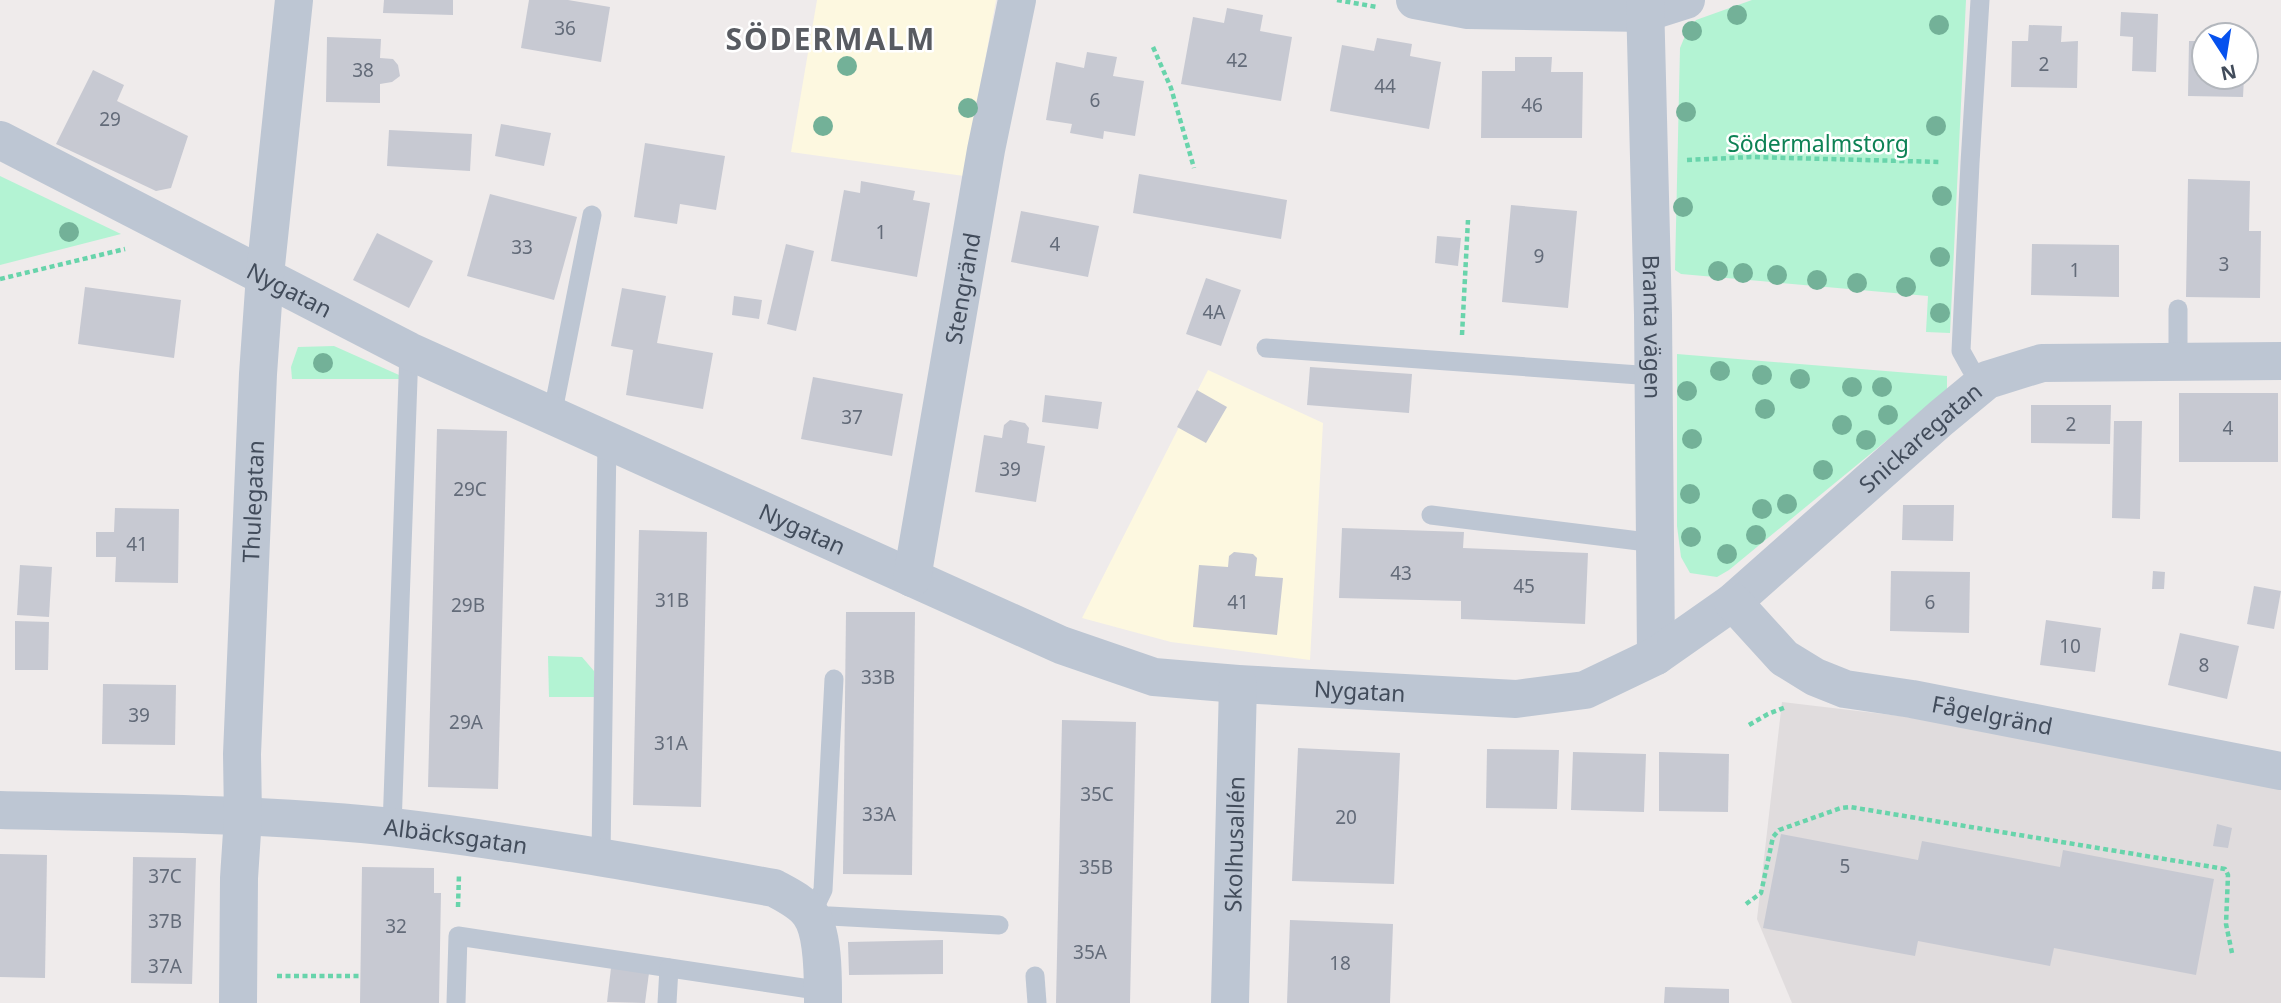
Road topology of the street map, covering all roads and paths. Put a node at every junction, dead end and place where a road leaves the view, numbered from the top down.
1 (295, 0) edge
2 (1017, 0) edge
3 (1415, 0) edge
4 (1686, 0) edge
5 (1980, 0) edge
6 (1645, 6) edge
7 (1153, 47) dead end
8 (0, 140) edge
9 (1683, 160) dead end
10 (1970, 163) junction
11 (1194, 168) dead end
12 (592, 215) dead end
13 (1468, 220) dead end
14 (132, 247) dead end
15 (265, 275) junction
16 (0, 279) edge
17 (2178, 309) dead end
18 (1266, 348) dead end
19 (409, 351) junction
20 (2178, 361) junction
21 (1460, 362) junction
22 (2281, 362) edge
23 (1653, 376) junction
24 (1987, 380) junction
25 (552, 416) junction
26 (607, 440) junction
27 (1431, 515) dead end
28 (1655, 543) junction
29 (912, 578) junction
30 (1733, 602) junction
31 (1656, 656) junction
32 (834, 679) dead end
33 (1238, 684) junction
34 (2280, 768) edge
35 (0, 810) edge
36 (243, 817) junction
37 (392, 827) junction
38 (460, 837) junction
39 (601, 856) junction
40 (1746, 904) dead end
41 (811, 915) junction
42 (999, 925) dead end
43 (458, 936) junction
44 (2232, 953) dead end
45 (669, 968) junction
46 (264, 976) dead end
47 (360, 976) dead end
48 (1035, 976) dead end
49 (823, 997) edge
50 (238, 1003) edge
51 (456, 1003) edge
52 (667, 1003) edge
53 (1037, 1003) edge
54 (1230, 1003) edge

1 - 15 street, Thulegatan
2 - 29 street, Stengränd
3 - 6 street
4 - 6 street
5 - 10 lane
6 - 23 street, Branta vägen
7 - 11 path
8 - 15 street, Nygatan
9 - 10 path
10 - 24 lane
12 - 25 lane
13 - 21 path
14 - 16 path
15 - 19 street, Nygatan
15 - 36 street, Thulegatan
17 - 20 lane
18 - 21 lane
19 - 25 street, Nygatan
19 - 37 lane
20 - 22 street, Snickaregatan
20 - 24 street, Snickaregatan
21 - 23 lane
23 - 28 street, Branta vägen
24 - 30 street, Snickaregatan
25 - 26 street, Nygatan
26 - 29 street, Nygatan
26 - 39 lane
27 - 28 lane
28 - 31 street, Branta vägen
29 - 33 street, Nygatan
30 - 31 street, Snickaregatan
30 - 34 street, Fågelgränd
31 - 33 street, Nygatan
32 - 41 lane
33 - 54 street, Skolhusallén
35 - 36 street, Albäcksgatan
36 - 37 street, Albäcksgatan
36 - 50 street, Thulegatan
37 - 38 street, Albäcksgatan
38 - 39 street, Albäcksgatan
38 - 43 path
39 - 41 street, Albäcksgatan
40 - 44 path
41 - 42 lane
41 - 49 street
43 - 45 lane
43 - 51 lane
45 - 49 lane
45 - 52 lane
46 - 47 path
48 - 53 lane

